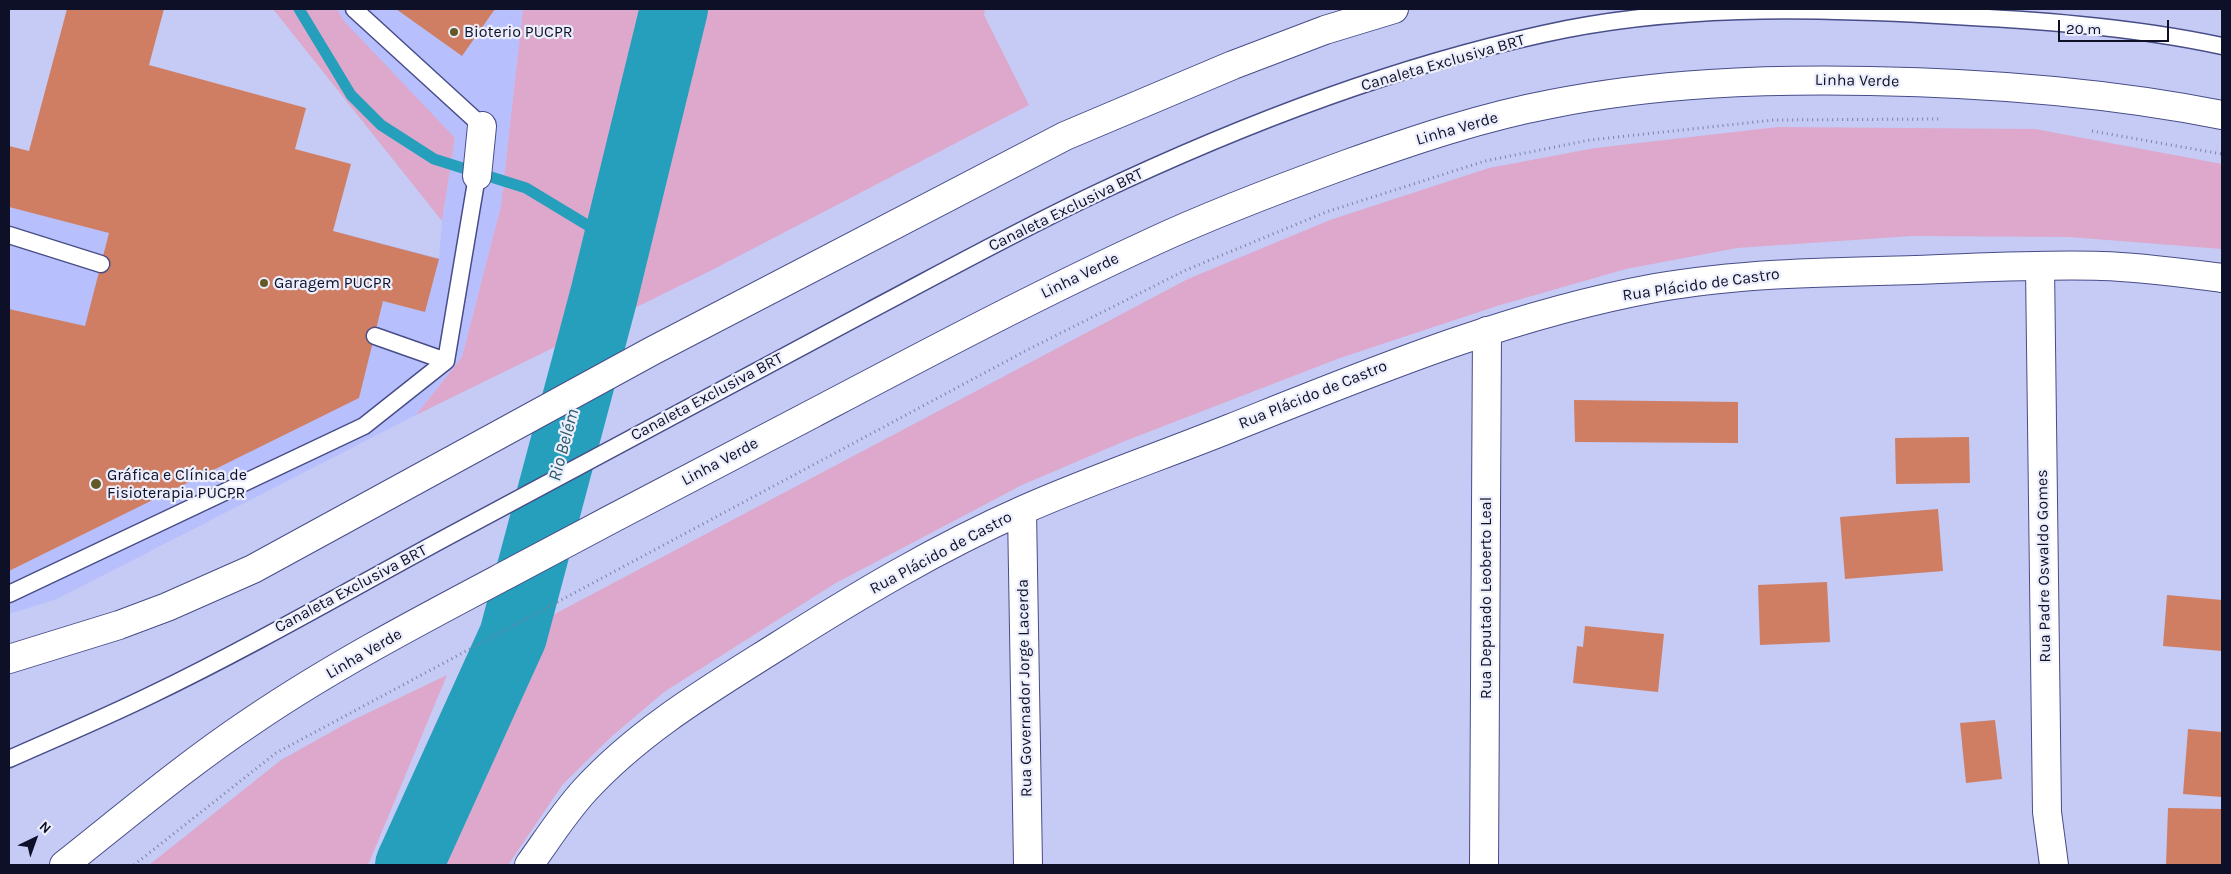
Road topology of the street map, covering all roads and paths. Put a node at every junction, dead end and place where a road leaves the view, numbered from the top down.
1 (354, 9) edge
2 (1394, 9) edge
3 (2222, 46) edge
4 (2222, 115) edge
5 (1950, 119) dead end
6 (482, 126) joint
7 (2085, 130) dead end
8 (2222, 154) edge
9 (477, 176) joint
10 (9, 235) edge
11 (101, 264) dead end
12 (2040, 267) junction
13 (2222, 278) edge
14 (1487, 331) junction
15 (375, 336) dead end
16 (446, 361) junction
17 (1022, 511) junction
18 (9, 594) edge
19 (9, 659) edge
20 (9, 759) edge
21 (64, 865) edge
22 (134, 865) edge
23 (529, 865) edge
24 (1028, 865) edge
25 (1484, 865) edge
26 (2054, 865) edge

1 - 6 lane
2 - 19 main road
3 - 20 lane, Canaleta Exclusiva BRT
4 - 21 main road, Linha Verde
5 - 22 path
6 - 9 main road
7 - 8 path
9 - 16 lane
10 - 11 lane
12 - 13 main road, Rua Plácido de Castro
12 - 14 main road, Rua Plácido de Castro
12 - 26 main road, Rua Padre Oswaldo Gomes
14 - 17 main road, Rua Plácido de Castro
14 - 25 main road, Rua Deputado Leoberto Leal
15 - 16 lane
16 - 18 lane
17 - 23 main road, Rua Plácido de Castro
17 - 24 main road, Rua Governador Jorge Lacerda

